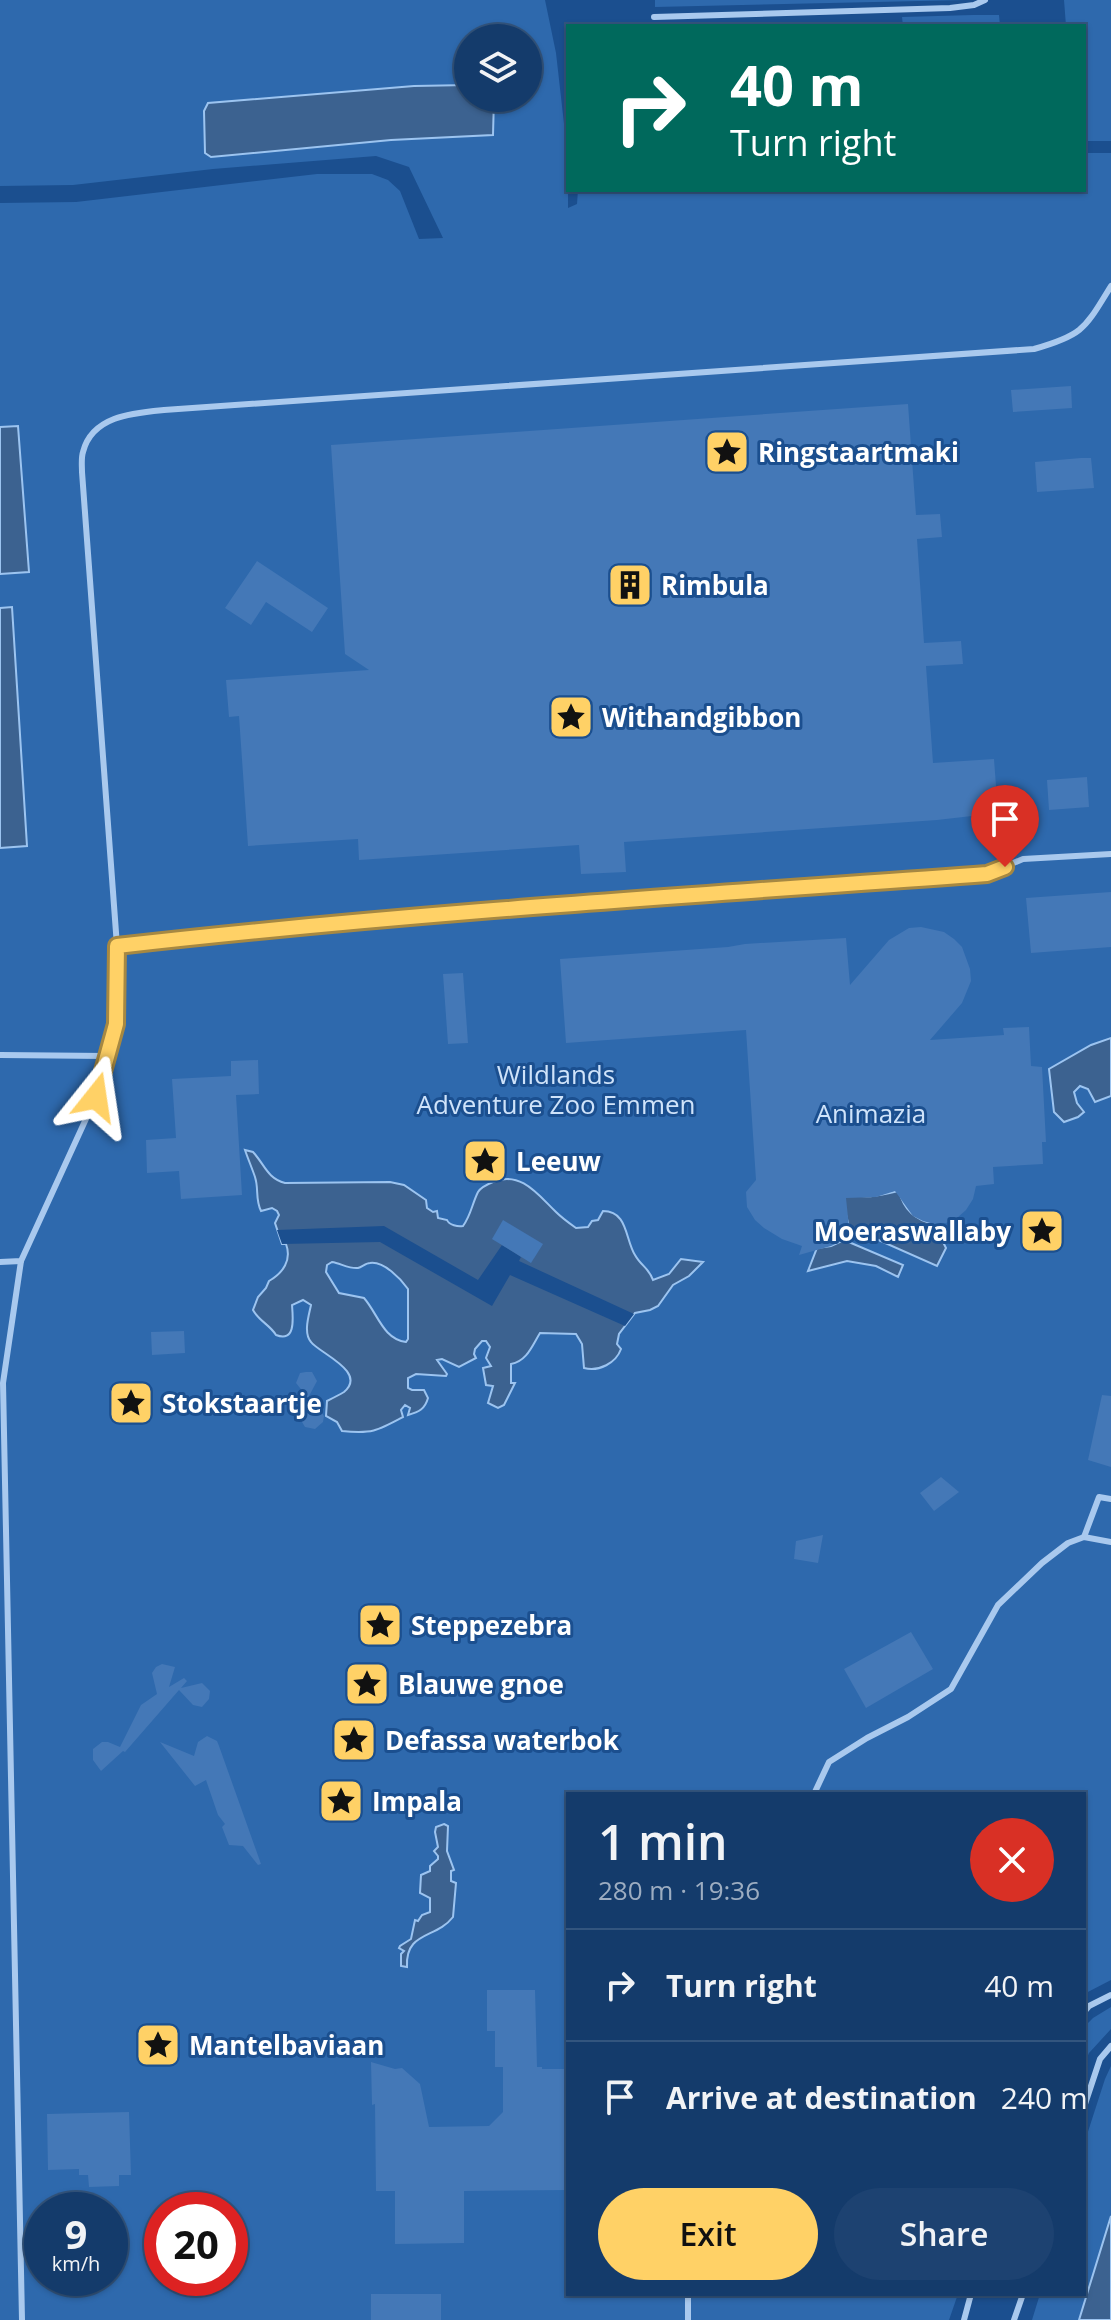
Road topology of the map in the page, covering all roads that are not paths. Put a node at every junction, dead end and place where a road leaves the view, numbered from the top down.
1 (985, 0) edge
2 (654, 17) dead end
3 (1111, 286) edge
4 (1111, 854) edge
5 (117, 946) junction
6 (0, 1055) edge
7 (106, 1056) junction
8 (21, 1261) junction
9 (0, 1262) edge
10 (1111, 1499) edge
11 (1084, 1537) junction
12 (1111, 1542) edge
13 (815, 1792) edge
14 (1111, 1995) edge
15 (1086, 2010) edge
16 (1111, 2046) edge
17 (1086, 2101) edge
18 (688, 2296) edge
19 (970, 2296) edge
20 (1022, 2296) edge
21 (22, 2320) edge
22 (688, 2320) edge
23 (964, 2320) edge
24 (1014, 2320) edge

1 - 2 lane
3 - 5 lane
4 - 5 lane
5 - 7 lane
6 - 7 lane
7 - 8 lane
8 - 9 lane
8 - 21 lane
10 - 11 lane
11 - 12 lane
11 - 13 lane
14 - 15 lane
16 - 17 lane
18 - 22 lane
19 - 23 lane
20 - 24 lane

